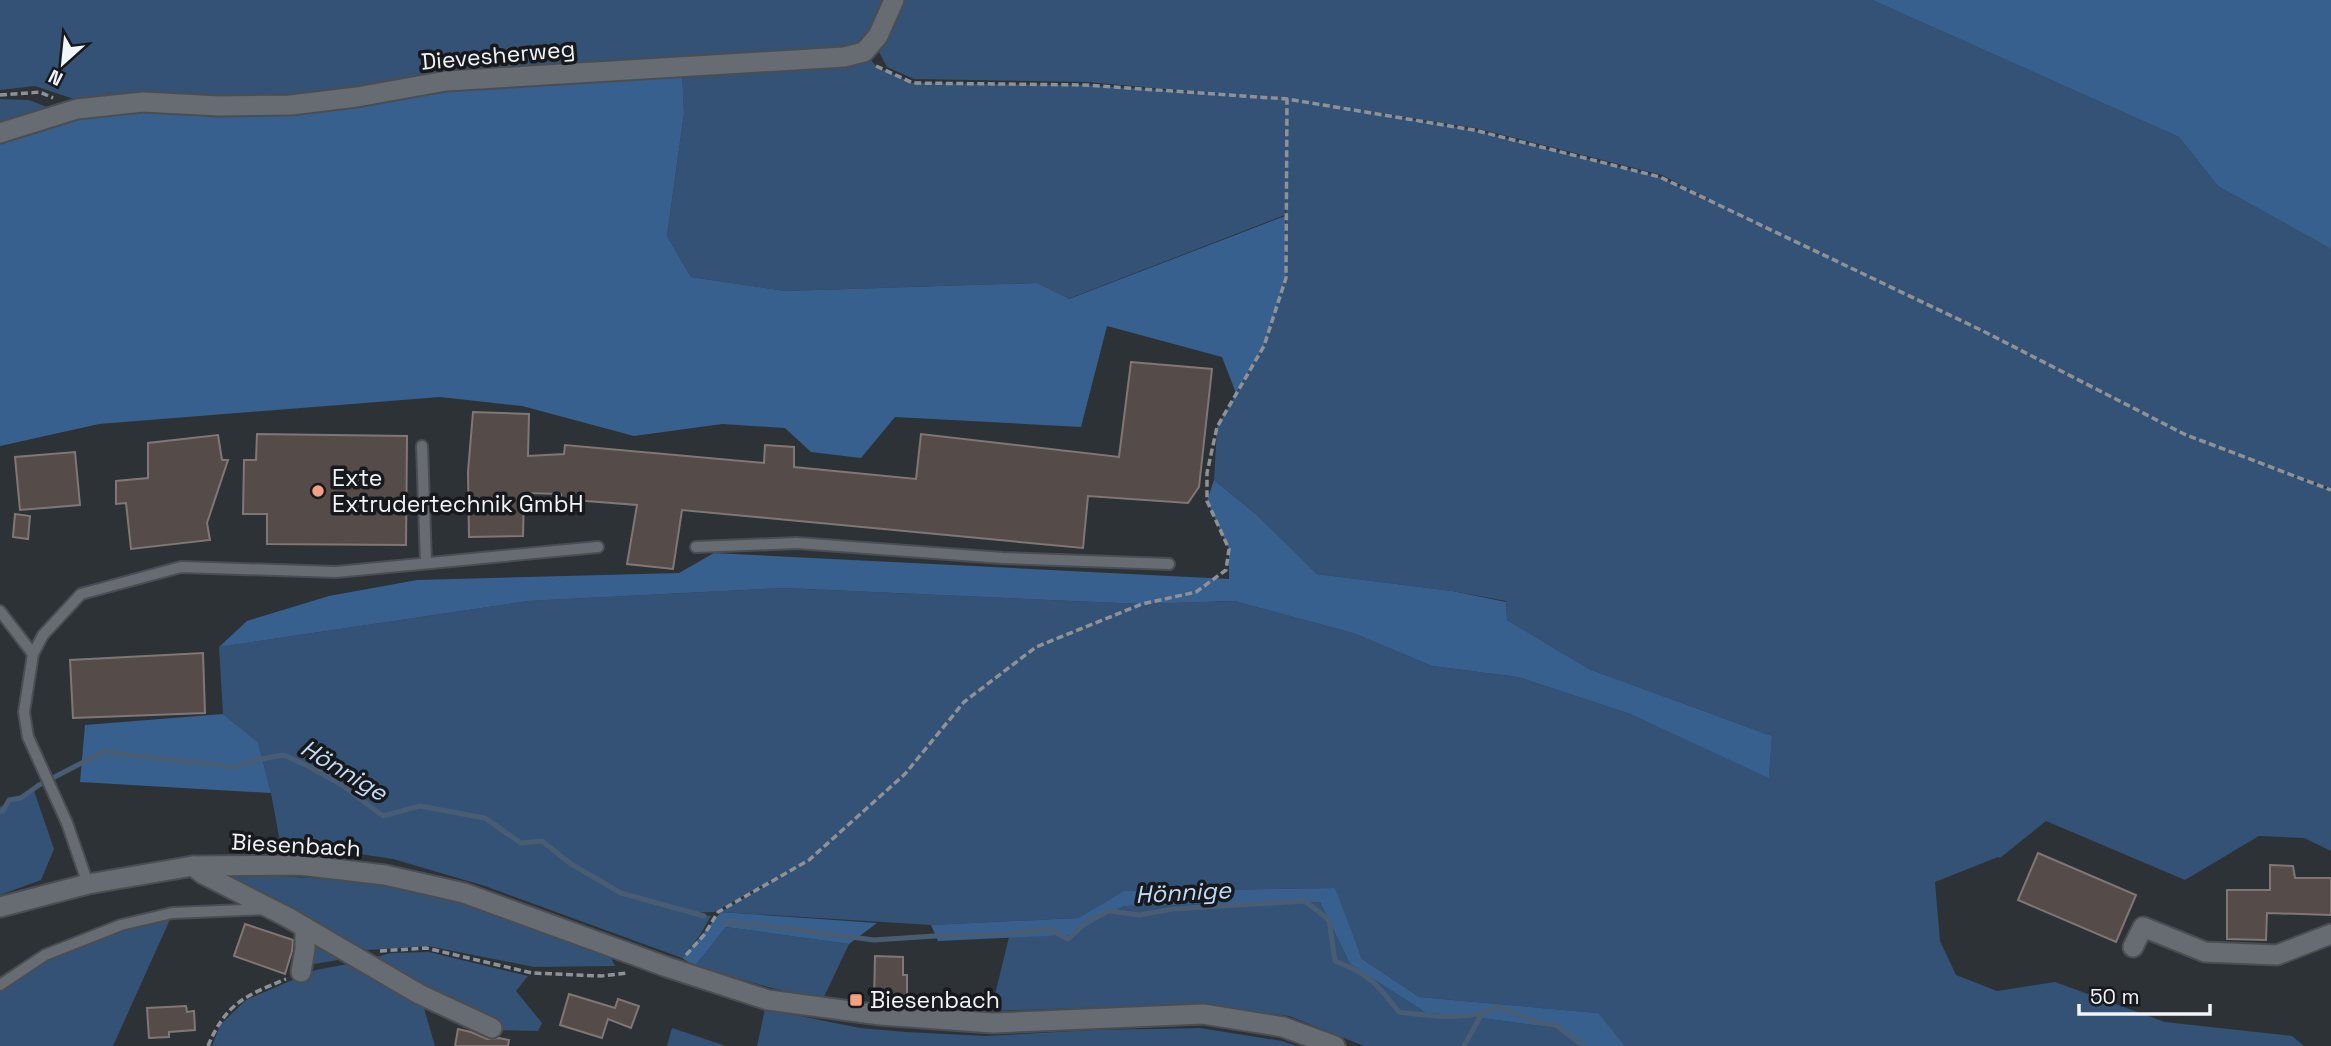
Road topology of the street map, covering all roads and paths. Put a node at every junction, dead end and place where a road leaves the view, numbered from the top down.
1 (894, 0) edge
2 (864, 52) junction
3 (0, 95) edge
4 (77, 108) junction
5 (0, 133) edge
6 (422, 446) dead end
7 (2331, 490) edge
8 (598, 547) dead end
9 (696, 547) dead end
10 (426, 564) junction
11 (1169, 564) dead end
12 (0, 611) edge
13 (33, 654) junction
14 (193, 866) junction
15 (88, 884) junction
16 (0, 906) edge
17 (269, 909) junction
18 (718, 912) dead end
19 (305, 927) junction
20 (2331, 934) edge
21 (2133, 947) dead end
22 (357, 958) junction
23 (667, 967) junction
24 (301, 972) joint
25 (630, 973) dead end
26 (0, 985) edge
27 (492, 1028) dead end
28 (208, 1046) edge
29 (1335, 1046) edge

1 - 2 street
2 - 4 street, Dievesherweg
2 - 7 path
3 - 4 path
4 - 5 street, Dievesherweg
6 - 10 lane
8 - 10 lane
9 - 11 lane
10 - 13 lane
12 - 13 lane
13 - 15 lane
14 - 15 street, Biesenbach
14 - 17 street, Biesenbach
14 - 23 street, Biesenbach
15 - 16 street, Biesenbach
17 - 19 street, Biesenbach
17 - 26 lane
18 - 23 path
19 - 22 street, Biesenbach
19 - 24 street
20 - 21 street
22 - 25 path
22 - 27 street, Biesenbach
23 - 29 street, Biesenbach
24 - 28 path

